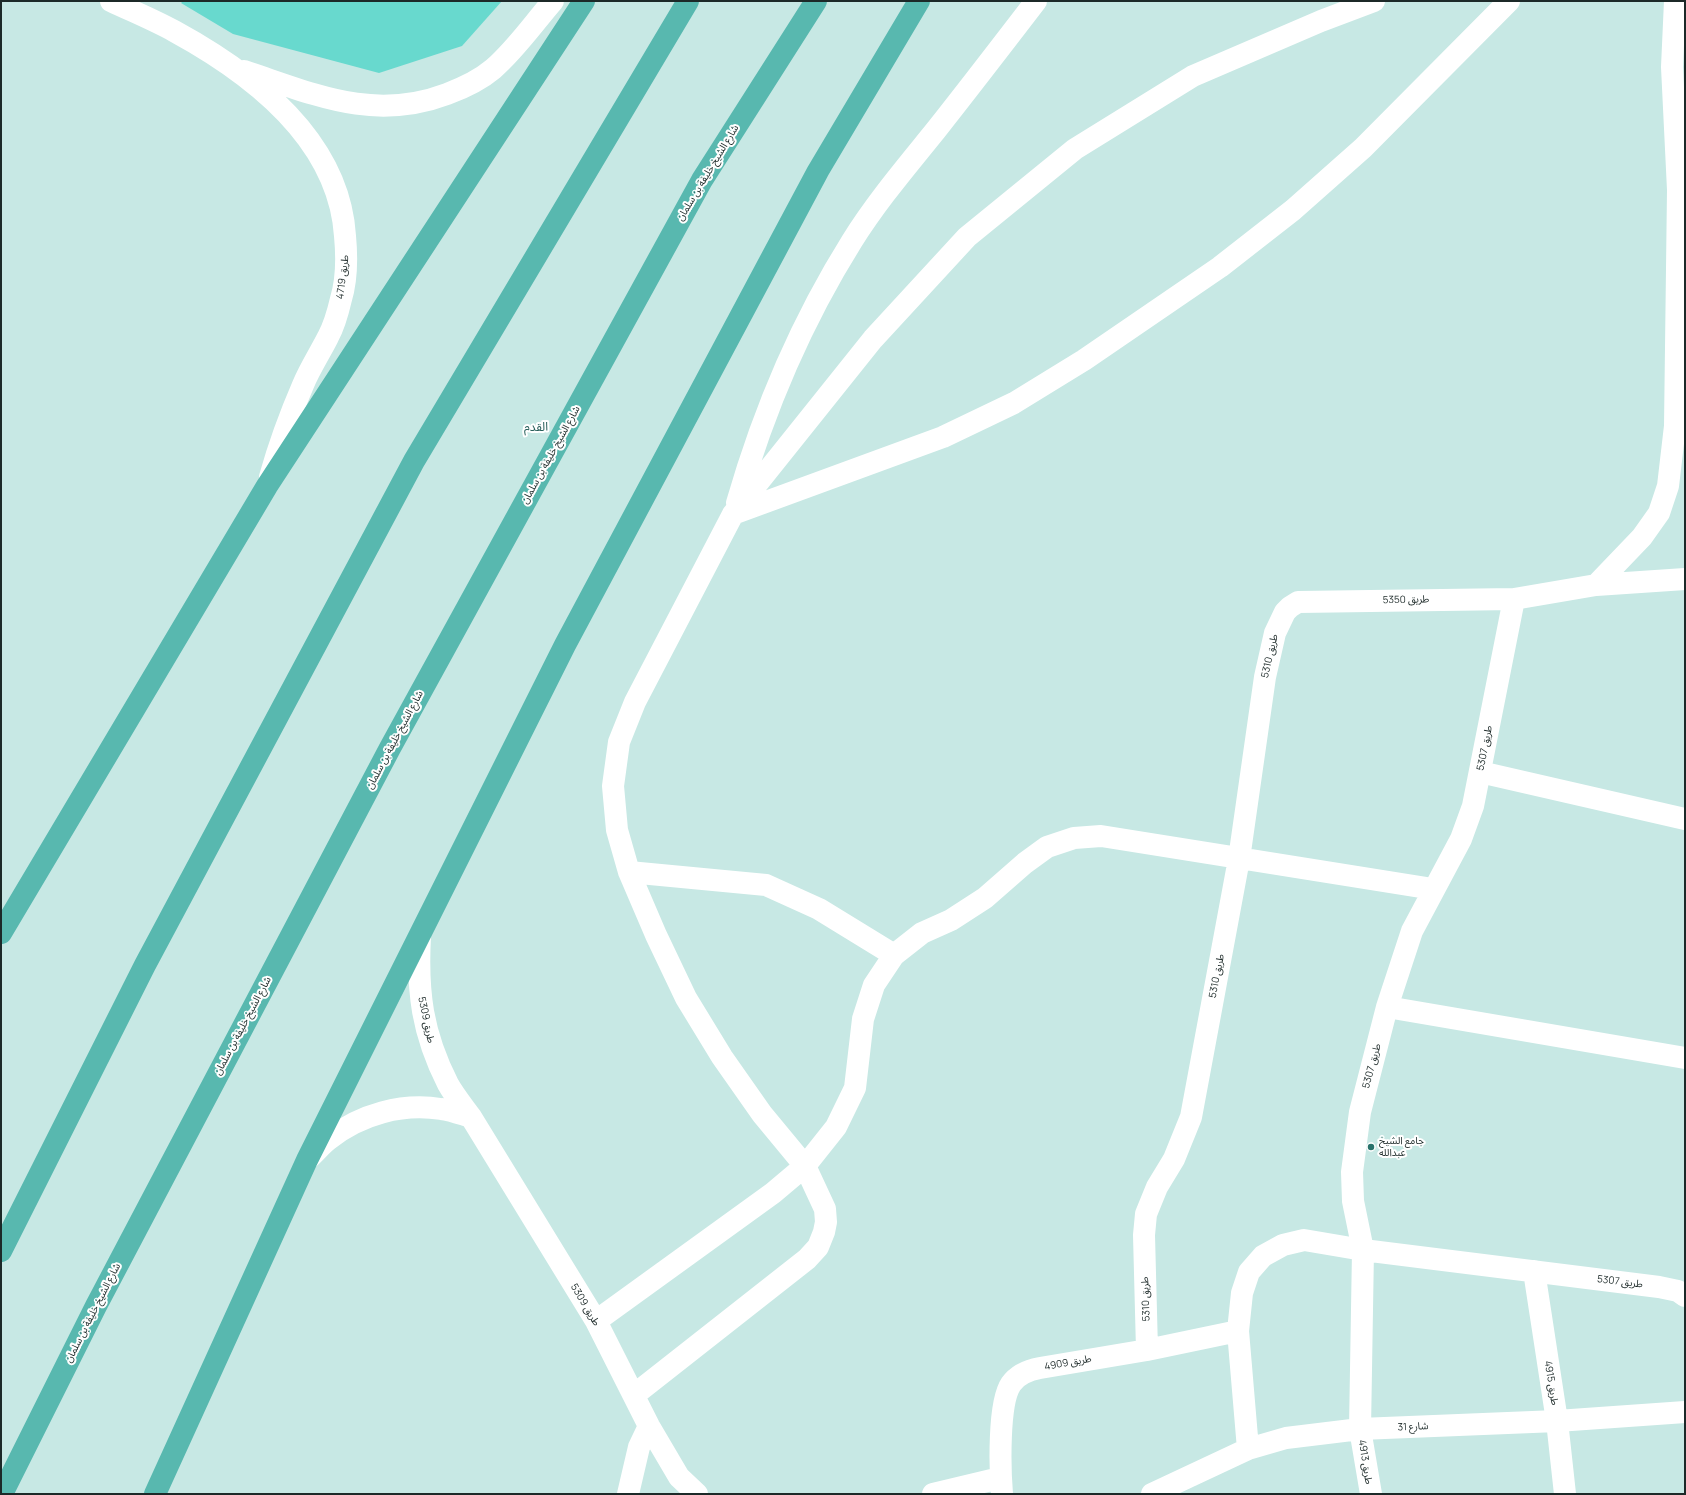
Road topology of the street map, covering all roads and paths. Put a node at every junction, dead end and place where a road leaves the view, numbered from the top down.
1 (111, 1) edge
2 (553, 1) edge
3 (584, 1) edge
4 (688, 1) edge
5 (816, 1) edge
6 (919, 1) edge
7 (1036, 1) edge
8 (1374, 1) edge
9 (1509, 1) edge
10 (1675, 1) edge
11 (136, 6) edge
12 (235, 68) junction
13 (267, 486) junction
14 (733, 514) junction
15 (1685, 579) edge
16 (1596, 585) junction
17 (1514, 599) junction
18 (1298, 602) joint
19 (1480, 772) junction
20 (1685, 819) edge
21 (1239, 859) junction
22 (629, 872) junction
23 (1433, 889) junction
24 (1, 933) edge
25 (420, 936) junction
26 (894, 955) junction
27 (1387, 1007) junction
28 (1685, 1058) edge
29 (471, 1117) junction
30 (307, 1160) junction
31 (805, 1166) junction
32 (1363, 1250) junction
33 (1, 1251) edge
34 (1534, 1272) junction
35 (1685, 1296) edge
36 (596, 1321) junction
37 (1238, 1331) junction
38 (1148, 1350) junction
39 (634, 1395) junction
40 (1685, 1412) edge
41 (1557, 1420) junction
42 (649, 1426) junction
43 (1360, 1429) junction
44 (1248, 1449) junction
45 (1001, 1486) edge
46 (1182, 1488) edge
47 (2, 1494) edge
48 (155, 1494) edge
49 (628, 1494) edge
50 (697, 1494) edge
51 (933, 1494) edge
52 (1152, 1494) edge
53 (1370, 1494) edge
54 (1565, 1494) edge

1 - 11 street, طريق 4719
2 - 12 street, طريق 4719
3 - 13 highway
4 - 33 highway
5 - 47 highway, شارع الشيخ خليفة بن سلمان
6 - 25 highway
7 - 14 street
8 - 14 street
9 - 14 street
10 - 16 street
11 - 12 street, طريق 4719
12 - 13 street, طريق 4719
13 - 24 highway
14 - 22 street
15 - 16 street, طريق 5350
16 - 17 street, طريق 5350
17 - 18 street, طريق 5350
17 - 19 street, طريق 5307
18 - 21 street, طريق 5310
19 - 20 street
19 - 23 street, طريق 5307
21 - 23 street
21 - 26 street
21 - 38 street, طريق 5310
22 - 26 street
22 - 31 street
23 - 27 street, طريق 5307
25 - 29 street, طريق 5309
25 - 30 highway
26 - 31 street
27 - 28 street
27 - 32 street, طريق 5307
29 - 30 street
29 - 36 street, طريق 5309
30 - 48 highway
31 - 36 street
31 - 39 street
32 - 34 street, طريق 5307
32 - 37 street
32 - 43 street, طريق 5307
34 - 35 street, طريق 5307
34 - 41 street, طريق 4915
36 - 39 street, طريق 5309
37 - 38 street, طريق 4909
37 - 44 street
38 - 45 street, طريق 4909
39 - 42 street, طريق 5309
40 - 41 street, شارع 31
41 - 43 street, شارع 31
41 - 54 street, طريق 4915
42 - 49 street
42 - 50 street, طريق 5309
43 - 44 street, شارع 31
43 - 53 street, طريق 4913
44 - 46 street, شارع 31
45 - 51 street
46 - 52 street, شارع 31

